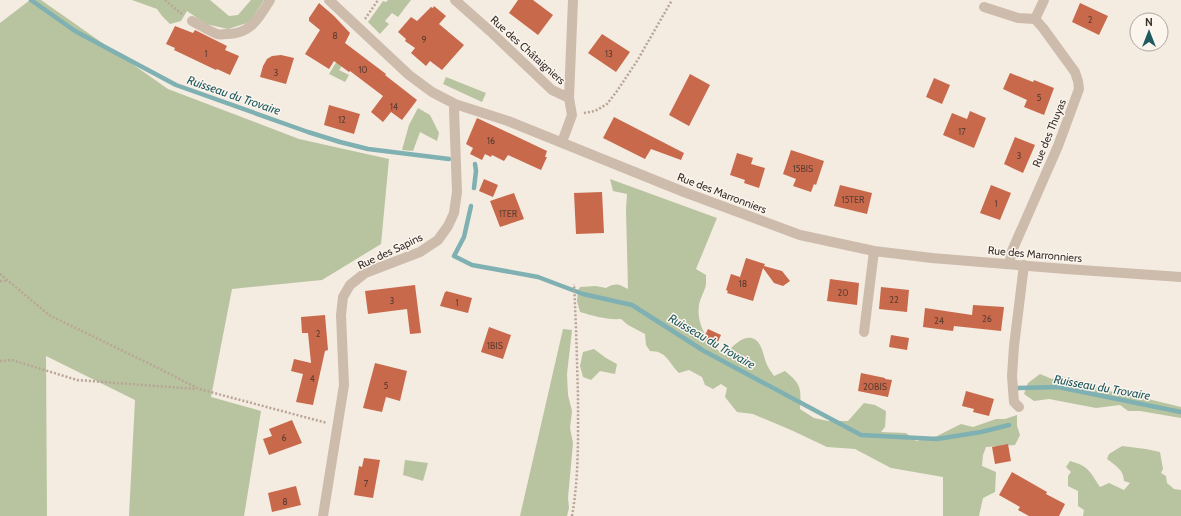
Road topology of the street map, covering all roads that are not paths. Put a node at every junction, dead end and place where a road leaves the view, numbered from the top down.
1 (270, 0) edge
2 (329, 0) edge
3 (455, 0) edge
4 (573, 0) edge
5 (1044, 0) edge
6 (984, 7) dead end
7 (1035, 19) junction
8 (192, 22) road end
9 (569, 98) junction
10 (455, 104) junction
11 (582, 113) road end
12 (572, 115) junction
13 (562, 142) junction
14 (874, 251) junction
15 (1009, 264) junction
16 (1024, 265) junction
17 (1181, 277) edge
18 (864, 332) dead end
19 (1019, 407) dead end
20 (323, 516) edge

1 - 8 street
2 - 10 street, Rue des Marronniers
3 - 9 street, Rue des Châtaigniers
4 - 9 street
5 - 7 street
6 - 7 street
7 - 15 street, Rue des Thuyas
9 - 12 street
10 - 13 street, Rue des Marronniers
10 - 20 street, Rue des Sapins
11 - 12 street
12 - 13 street
13 - 14 street, Rue des Marronniers
14 - 15 street, Rue des Marronniers
14 - 18 street
15 - 16 street, Rue des Marronniers
16 - 17 street, Rue des Marronniers
16 - 19 street

